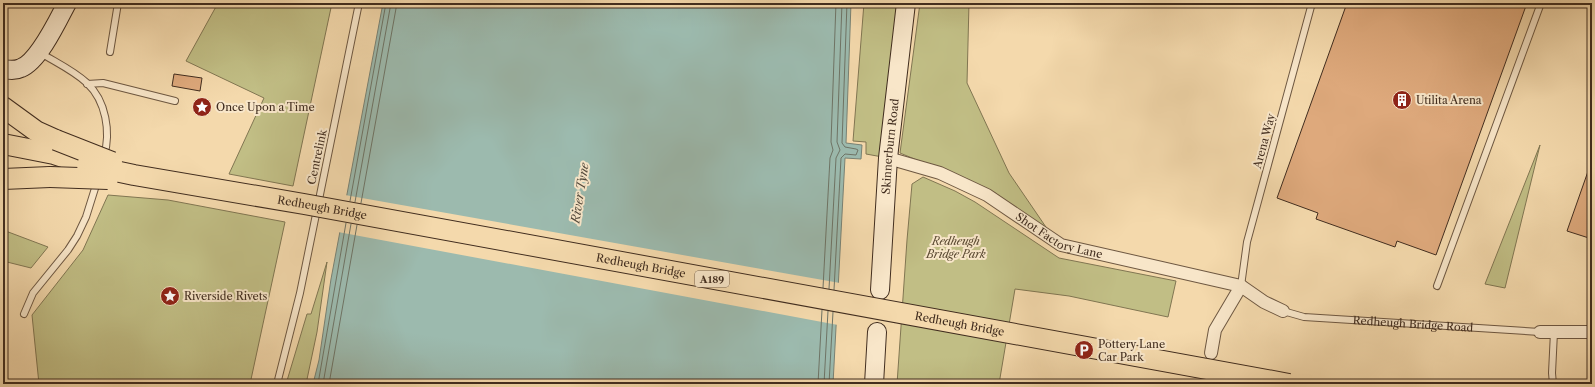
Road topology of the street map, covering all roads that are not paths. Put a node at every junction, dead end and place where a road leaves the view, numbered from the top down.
1 (67, 3) edge
2 (118, 3) edge
3 (359, 3) edge
4 (906, 3) edge
5 (1312, 3) edge
6 (1541, 3) edge
7 (39, 52) junction
8 (110, 52) dead end
9 (3, 69) edge
10 (87, 84) junction
11 (175, 101) dead end
12 (3, 107) edge
13 (3, 144) edge
14 (3, 158) edge
15 (888, 158) junction
16 (53, 159) junction
17 (134, 175) junction
18 (3, 178) edge
19 (1241, 286) junction
20 (1437, 286) dead end
21 (880, 290) dead end
22 (1283, 311) joint
23 (24, 314) dead end
24 (877, 332) dead end
25 (1540, 332) joint
26 (1554, 332) junction
27 (1592, 332) edge
28 (1211, 353) tunnel mouth
29 (277, 384) edge
30 (874, 384) edge
31 (1289, 384) edge
32 (1553, 384) edge

1 - 7 street
2 - 8 lane
3 - 29 lane, Centrelink
4 - 15 street, Skinnerburn Road
5 - 19 lane, Arena Way
6 - 20 lane
7 - 9 street
7 - 10 lane
10 - 11 lane
10 - 23 lane
12 - 16 main road
13 - 16 main road, A189
14 - 16 main road, A189
15 - 19 street, Shot Factory Lane
15 - 21 street, Skinnerburn Road
16 - 17 main road, A189, bridge
16 - 17 main road, bridge
16 - 17 main road, bridge
16 - 18 main road
17 - 31 main road, Redheugh Bridge / A189, bridge
19 - 22 street, Redheugh Bridge Road
19 - 28 street
22 - 25 lane, Redheugh Bridge Road
24 - 30 street
25 - 26 street, Redheugh Bridge Road
26 - 27 street, Redheugh Bridge Road
26 - 32 lane

